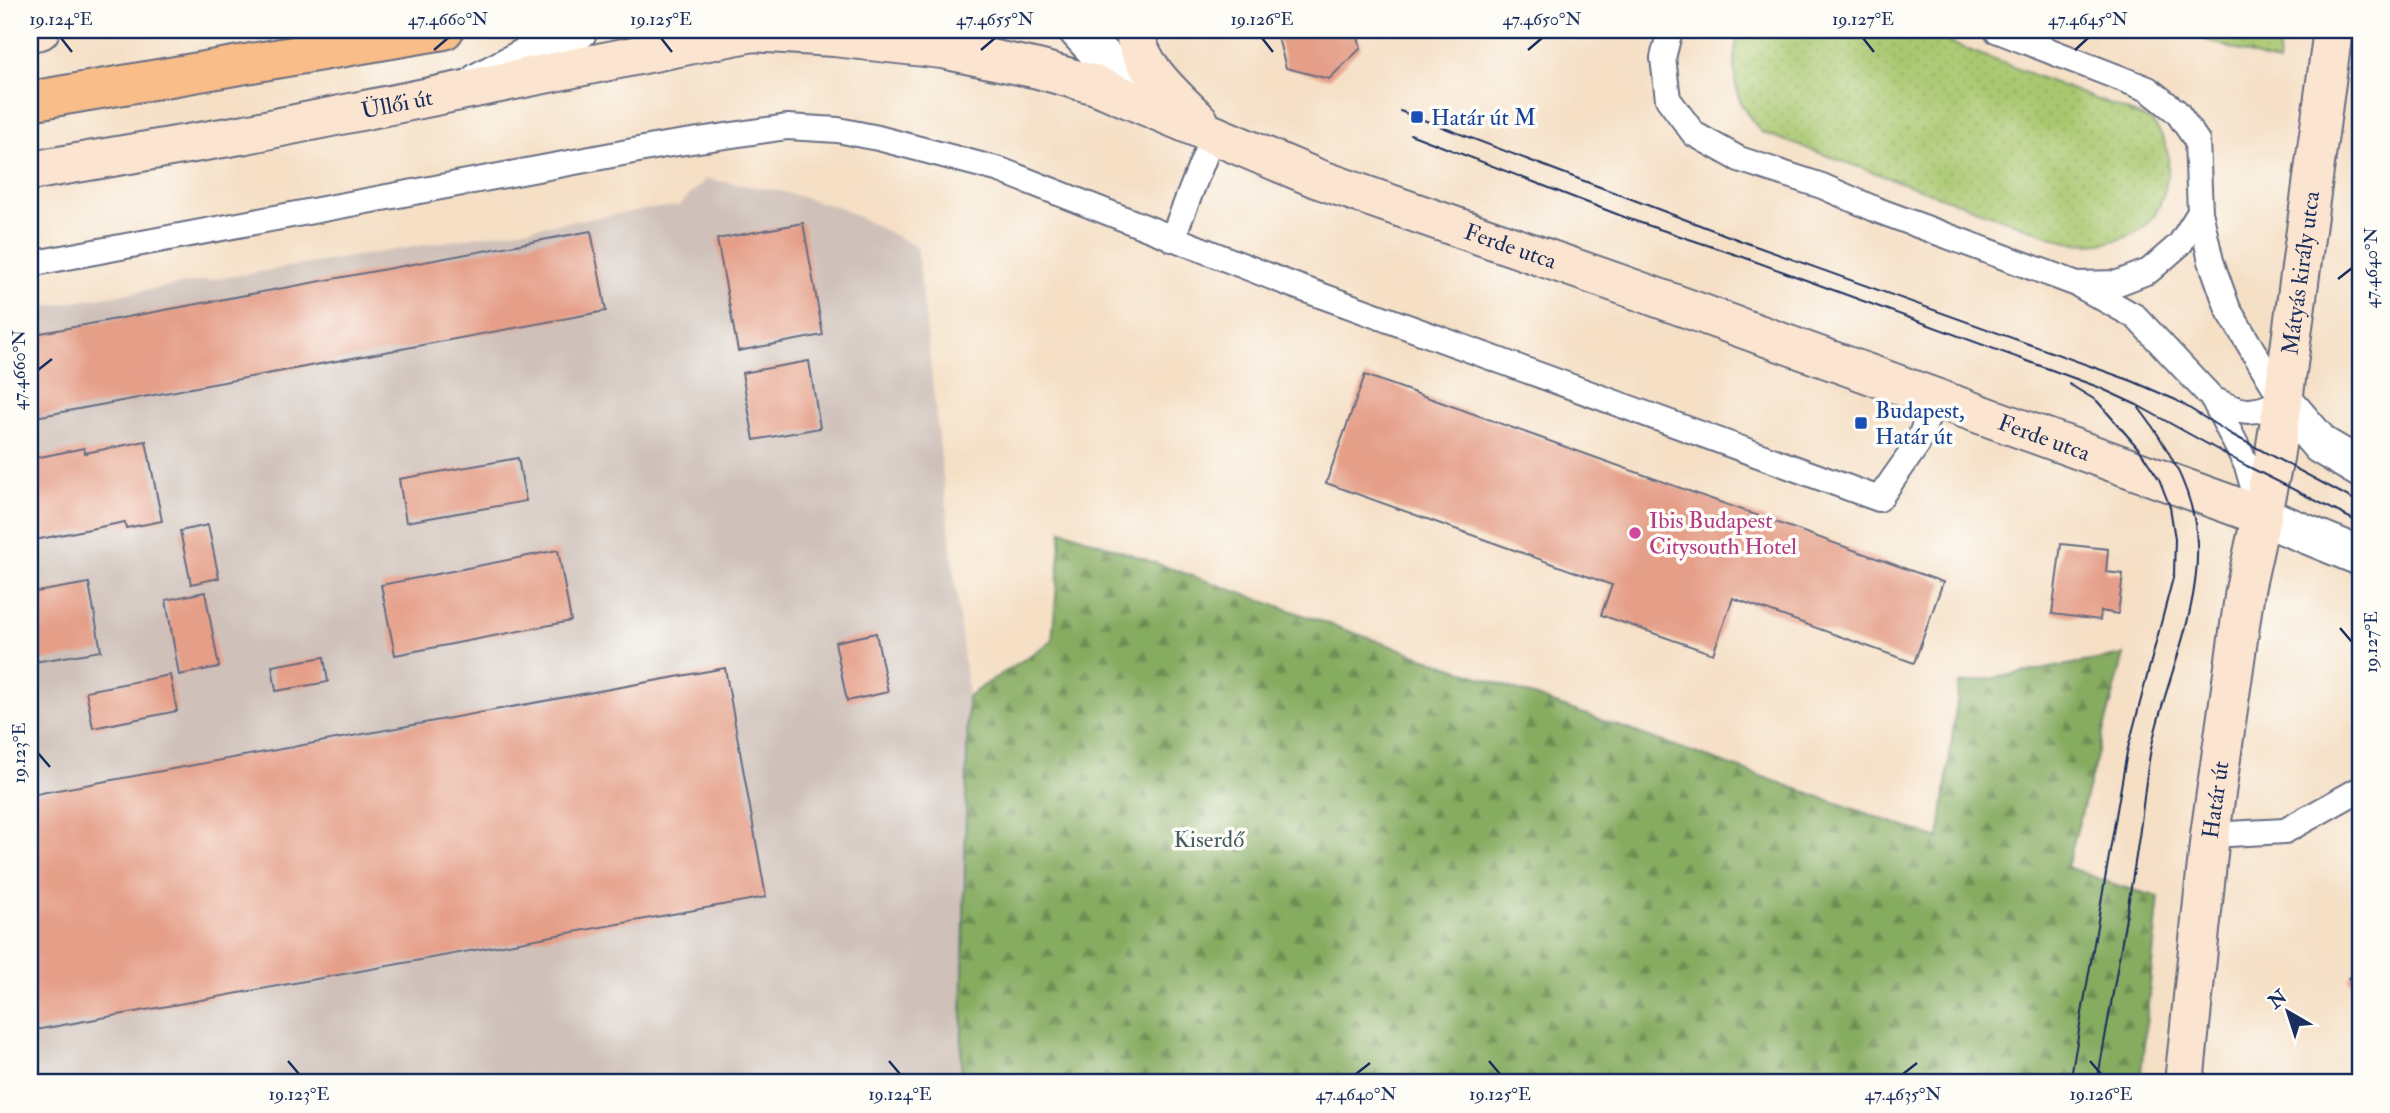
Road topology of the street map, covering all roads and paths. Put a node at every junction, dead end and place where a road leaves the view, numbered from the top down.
1 (40, 30) edge
2 (444, 30) edge
3 (578, 30) edge
4 (1078, 30) edge
5 (1134, 30) edge
6 (1670, 30) edge
7 (1996, 30) edge
8 (2333, 30) edge
9 (756, 31) edge
10 (30, 32) edge
11 (462, 91) junction
12 (30, 101) edge
13 (1148, 106) junction
14 (1213, 135) junction
15 (30, 172) edge
16 (2200, 212) junction
17 (1172, 239) junction
18 (30, 264) edge
19 (2077, 284) junction
20 (1935, 398) junction
21 (2213, 398) junction
22 (2283, 401) junction
23 (2360, 468) edge
24 (2262, 516) junction
25 (2360, 555) edge
26 (2360, 789) edge
27 (2210, 835) junction
28 (2184, 1083) edge

1 - 10 main road
2 - 12 main road
3 - 11 street
4 - 13 street
5 - 14 main road
6 - 19 lane
7 - 16 lane
8 - 22 main road, Mátyás király utca
9 - 11 main road, Üllői út
9 - 13 main road, Ferde utca
11 - 15 main road, Üllői út
13 - 14 main road, Ferde utca
14 - 17 lane
14 - 20 main road, Ferde utca
16 - 19 lane
16 - 22 lane
17 - 18 lane
17 - 20 lane
19 - 21 lane
20 - 24 main road, Ferde utca
21 - 22 lane
21 - 24 lane
22 - 23 street
22 - 24 main road, Mátyás király utca
24 - 25 street
24 - 27 main road, Határ út
26 - 27 lane
27 - 28 main road, Határ út

